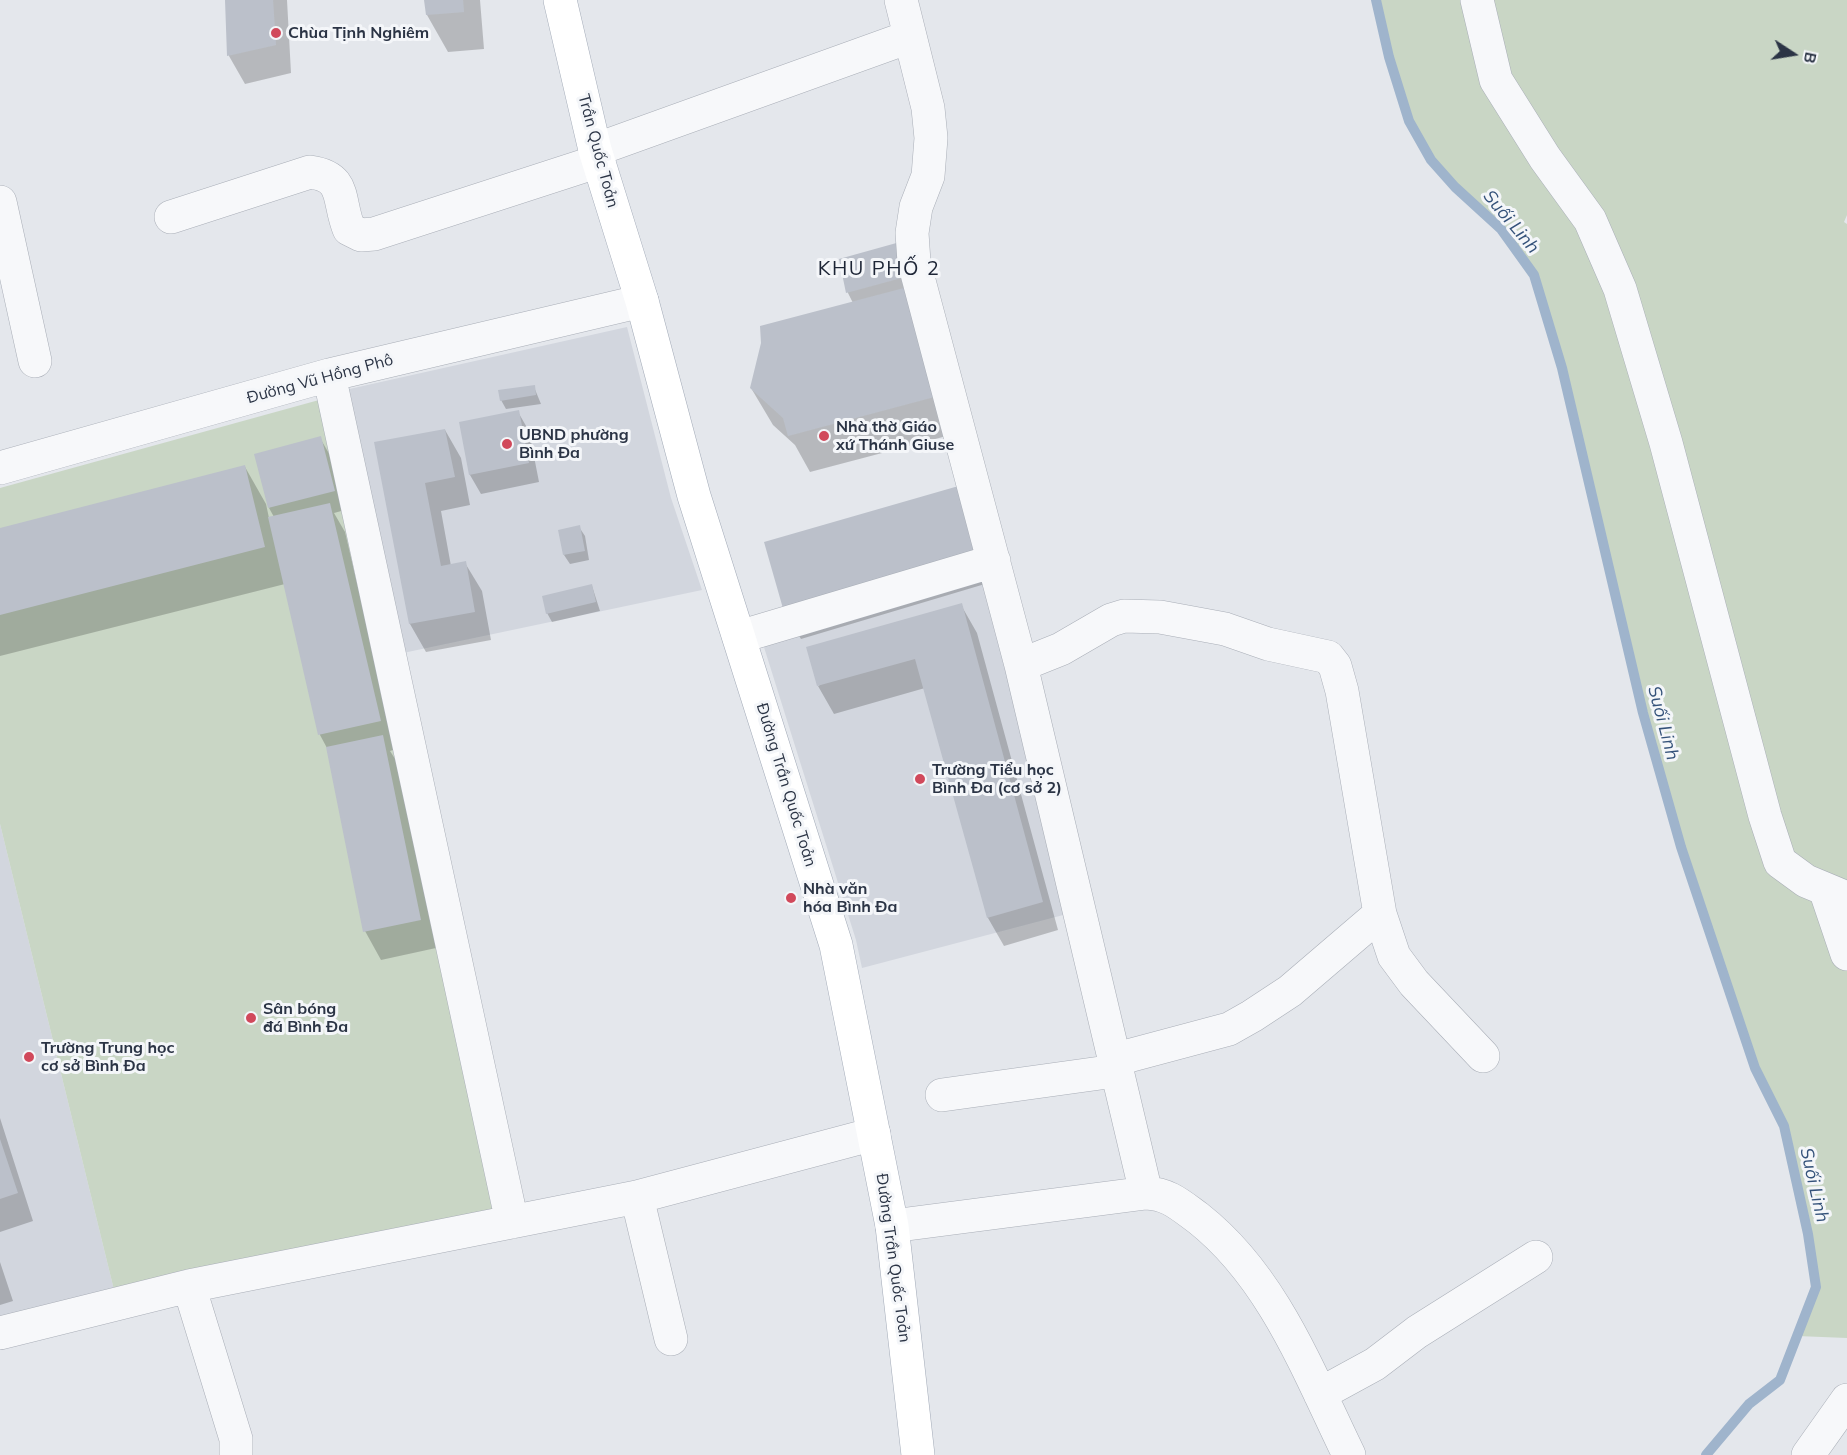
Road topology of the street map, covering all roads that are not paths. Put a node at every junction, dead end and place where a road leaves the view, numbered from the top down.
1 (560, 0) edge
2 (901, 0) edge
3 (1477, 0) edge
4 (909, 37) junction
5 (597, 155) junction
6 (0, 202) edge
7 (171, 217) dead end
8 (642, 301) junction
9 (35, 361) dead end
10 (329, 375) junction
11 (0, 468) edge
12 (994, 561) junction
13 (740, 637) junction
14 (1021, 666) junction
15 (1836, 893) edge
16 (1380, 914) junction
17 (1847, 954) edge
18 (1483, 1056) dead end
19 (1114, 1066) junction
20 (942, 1095) dead end
21 (874, 1134) junction
22 (1146, 1193) junction
23 (637, 1197) junction
24 (512, 1222) junction
25 (892, 1226) junction
26 (1536, 1257) dead end
27 (189, 1286) junction
28 (0, 1333) edge
29 (671, 1339) dead end
30 (1320, 1394) junction
31 (1847, 1400) edge
32 (236, 1455) edge
33 (918, 1455) edge
34 (1349, 1455) edge
35 (1808, 1455) edge

1 - 5 main road, Trần Quốc Toản
2 - 4 street
3 - 15 street
4 - 5 street
4 - 12 street
5 - 7 street
5 - 8 main road, Trần Quốc Toản
6 - 9 street
8 - 10 street, Đường Vũ Hồng Phô
8 - 13 main road, Đường Trần Quốc Toản
10 - 11 street, Đường Vũ Hồng Phô
10 - 24 street
12 - 13 street
12 - 14 street
13 - 21 main road, Đường Trần Quốc Toản
14 - 16 street
14 - 19 street
15 - 17 street
16 - 18 street
16 - 19 street
19 - 20 street
19 - 22 street
21 - 23 street
21 - 25 main road, Đường Trần Quốc Toản
22 - 25 street
22 - 30 street
23 - 24 street
23 - 29 street
24 - 27 street
25 - 33 main road, Đường Trần Quốc Toản
26 - 30 street
27 - 28 street
27 - 32 street
30 - 34 street
31 - 35 street

